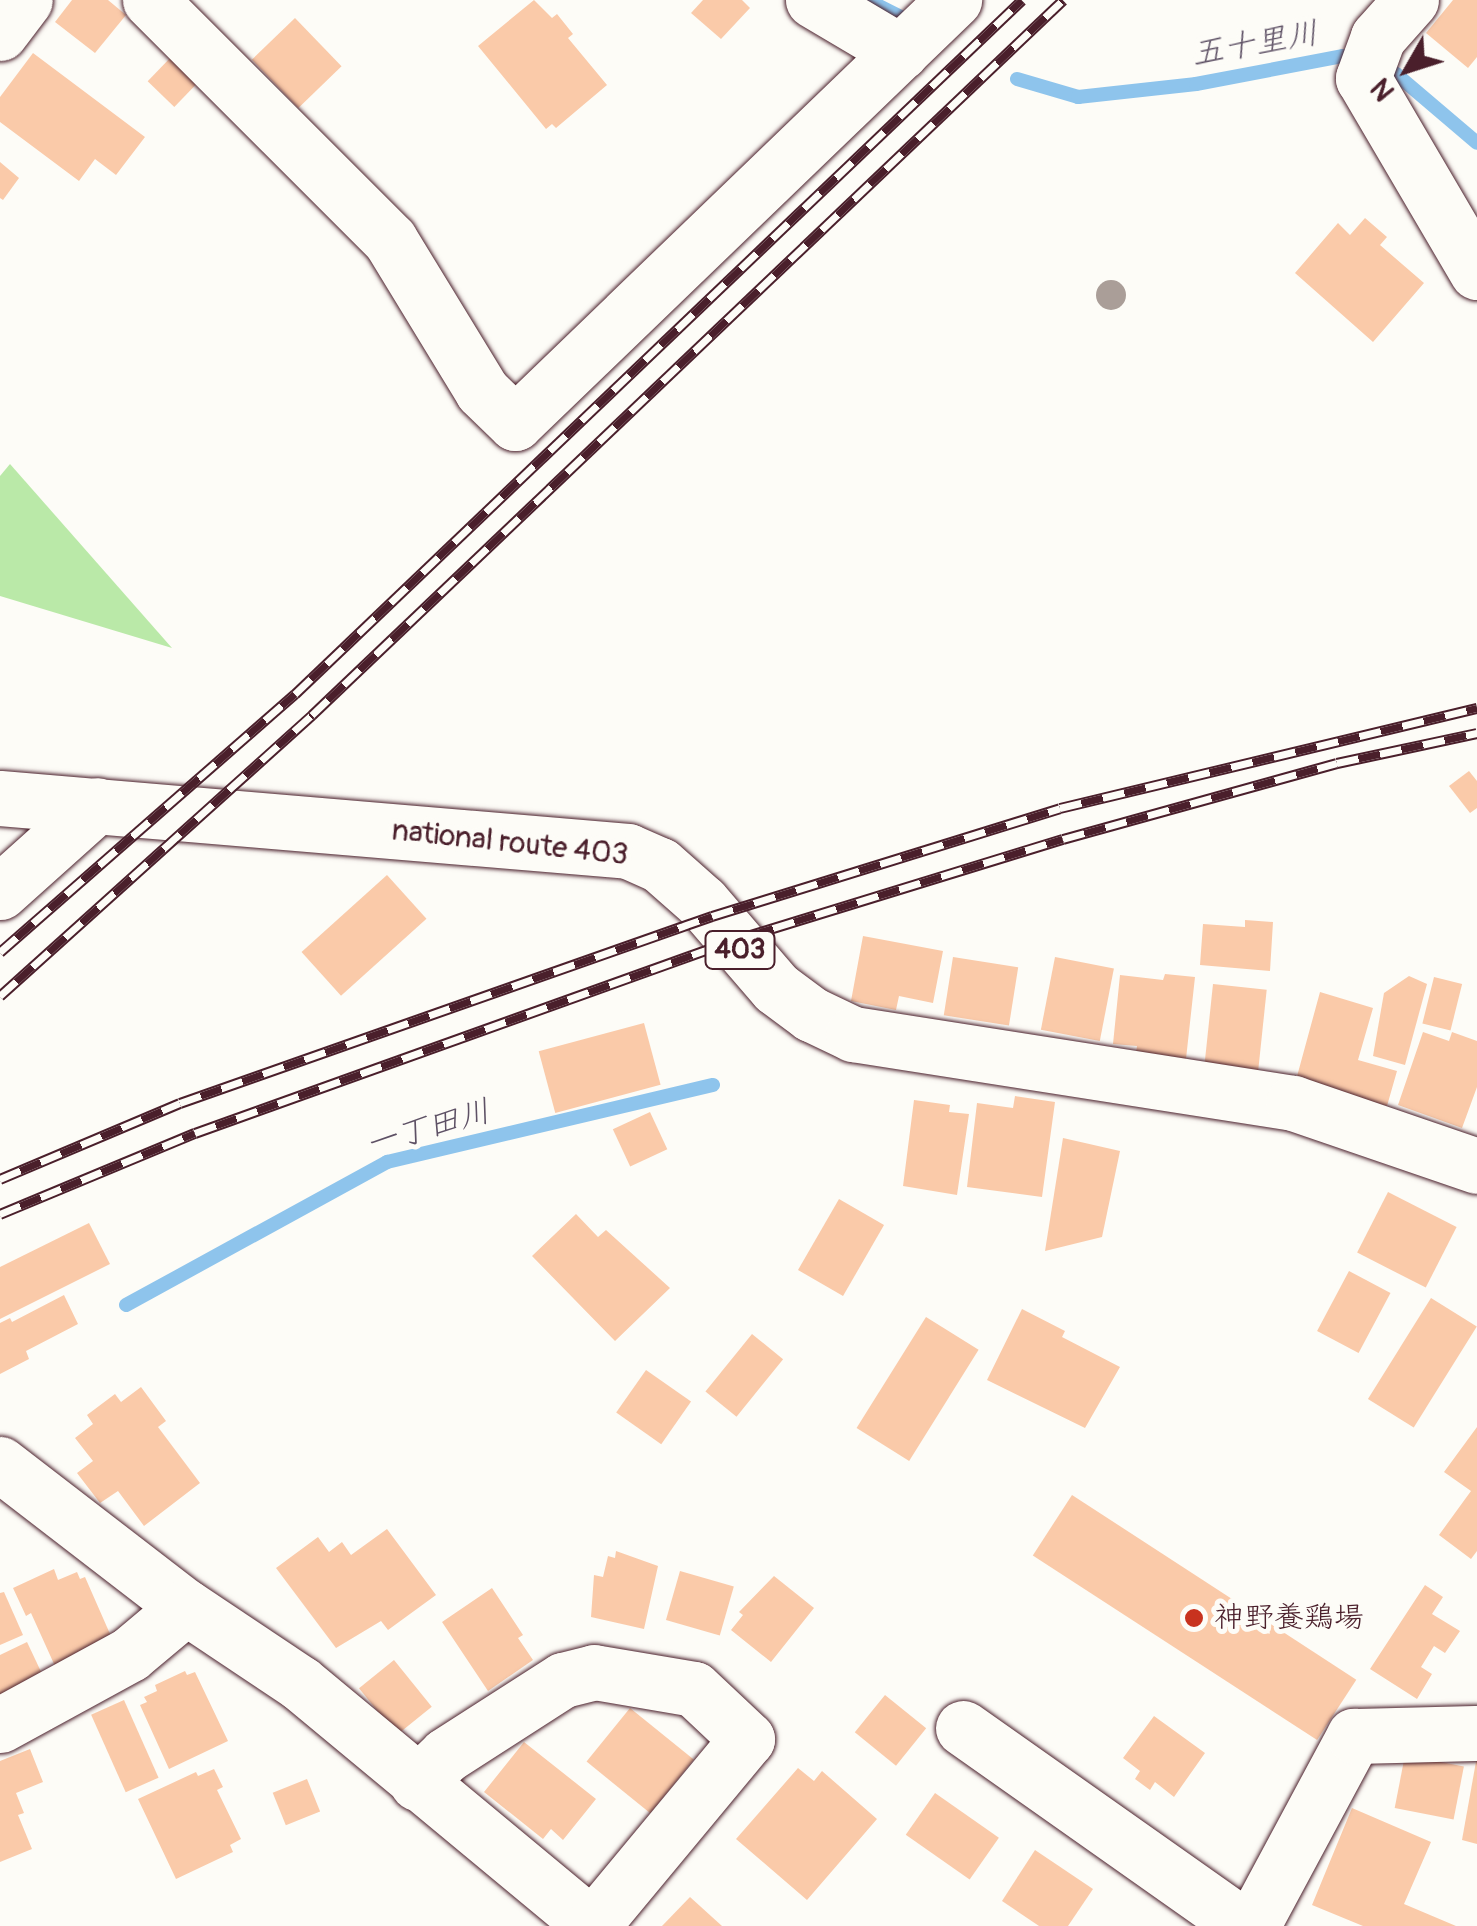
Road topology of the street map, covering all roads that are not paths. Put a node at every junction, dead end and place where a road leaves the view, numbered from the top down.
1 (26, 0) edge
2 (150, 0) edge
3 (813, 0) edge
4 (954, 0) edge
5 (1410, 0) edge
6 (0, 33) edge
7 (901, 52) junction
8 (1477, 272) edge
9 (0, 798) edge
10 (97, 805) junction
11 (0, 892) edge
12 (1477, 1166) edge
13 (0, 1464) edge
14 (186, 1607) junction
15 (0, 1724) edge
16 (963, 1728) dead end
17 (1477, 1733) edge
18 (417, 1782) junction
19 (592, 1926) edge
20 (1244, 1926) edge
21 (1252, 1926) edge

1 - 6 main road
2 - 7 main road
3 - 7 main road
4 - 7 main road
5 - 8 main road
9 - 10 main road, national route 403 / 403
10 - 11 main road
10 - 12 main road, national route 403 / 403
13 - 14 main road
14 - 15 main road
14 - 18 main road
16 - 20 main road
17 - 21 main road
18 - 19 main road
18 - 19 main road

